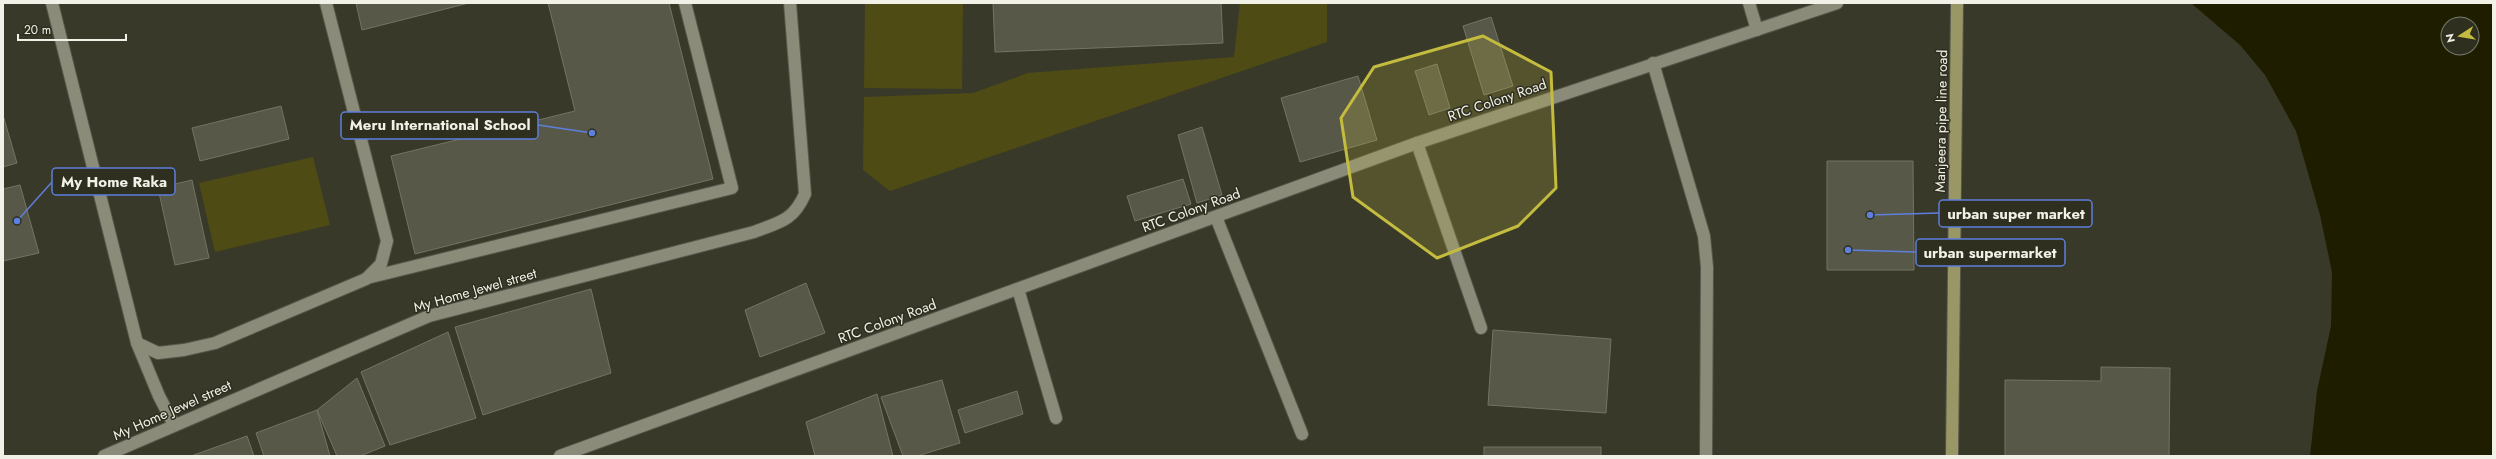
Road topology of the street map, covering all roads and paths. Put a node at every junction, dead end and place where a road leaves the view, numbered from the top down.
1 (52, 3) edge
2 (326, 3) edge
3 (685, 3) edge
4 (790, 3) edge
5 (1749, 3) edge
6 (1838, 3) edge
7 (1957, 3) edge
8 (1757, 30) junction
9 (1653, 63) junction
10 (1417, 143) junction
11 (1216, 217) junction
12 (366, 279) junction
13 (1018, 289) junction
14 (1481, 328) dead end
15 (138, 343) junction
16 (1056, 418) dead end
17 (174, 425) junction
18 (1302, 434) dead end
19 (104, 456) edge
20 (560, 456) edge
21 (1706, 456) edge
22 (1952, 456) edge

1 - 15 street
2 - 12 street
3 - 12 street
4 - 17 street, My Home Jewel street
5 - 8 street
6 - 8 street, RTC Colony Road
7 - 22 main road, Manjeera pipe line road
8 - 9 street, RTC Colony Road
9 - 10 street, RTC Colony Road
9 - 21 street
10 - 11 street, RTC Colony Road
10 - 14 street
11 - 13 street, RTC Colony Road
11 - 18 street
12 - 15 street
13 - 16 street
13 - 20 street, RTC Colony Road
15 - 17 street
17 - 19 street, My Home Jewel street

